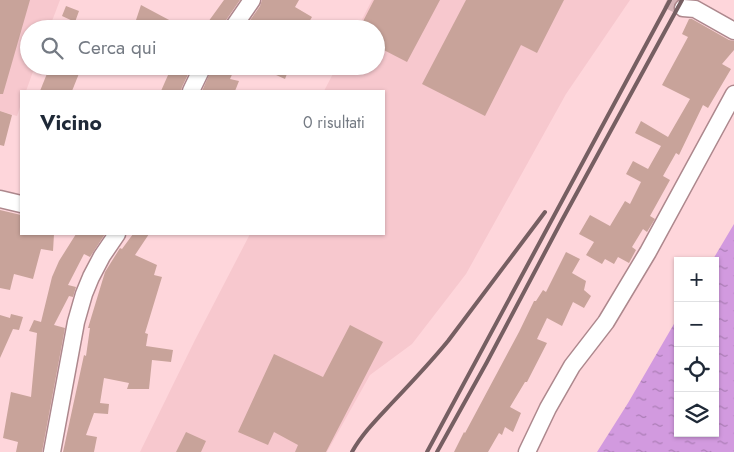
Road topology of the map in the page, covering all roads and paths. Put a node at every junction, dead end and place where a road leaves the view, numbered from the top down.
1 (252, 0) edge
2 (683, 8) tunnel mouth
3 (238, 20) edge
4 (734, 31) edge
5 (199, 75) edge
6 (191, 90) edge
7 (734, 94) edge
8 (0, 199) edge
9 (20, 204) edge
10 (116, 235) edge
11 (52, 452) edge
12 (526, 452) edge

1 - 3 street
2 - 4 street
5 - 6 street
7 - 12 street
8 - 9 street
10 - 11 street

